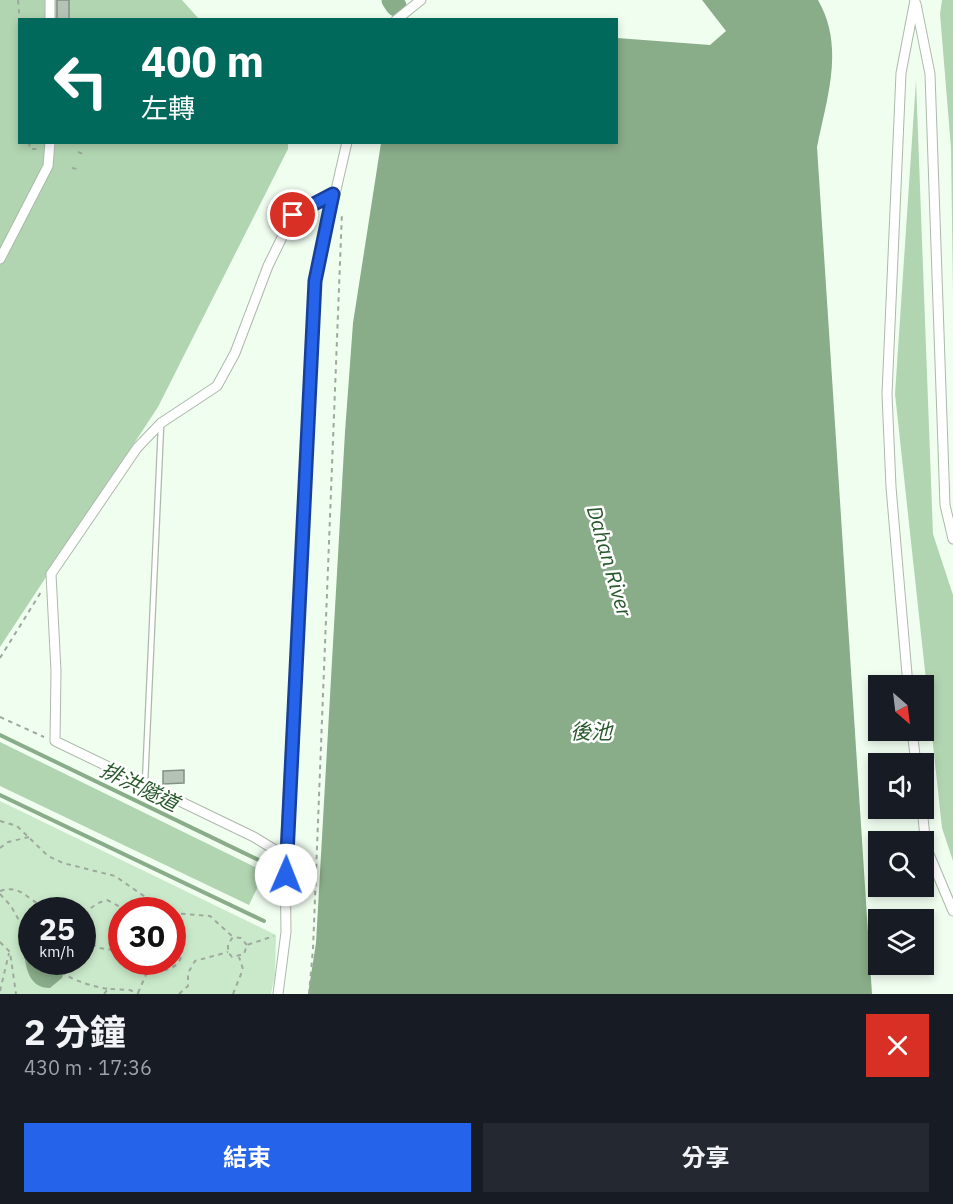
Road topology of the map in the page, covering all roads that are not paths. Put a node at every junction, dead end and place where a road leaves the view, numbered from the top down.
1 (50, 0) edge
2 (421, 0) edge
3 (915, 0) edge
4 (51, 18) edge
5 (398, 18) edge
6 (346, 144) edge
7 (49, 146) edge
8 (333, 194) junction
9 (0, 259) edge
10 (161, 423) junction
11 (953, 539) edge
12 (907, 675) edge
13 (145, 786) junction
14 (923, 819) edge
15 (285, 856) junction
16 (953, 911) edge
17 (278, 994) edge

1 - 4 street
2 - 5 street
3 - 11 street
3 - 12 street
6 - 8 street
7 - 9 street
8 - 10 street
8 - 15 street
10 - 13 lane
10 - 13 street
13 - 15 street
14 - 16 street
15 - 17 street

